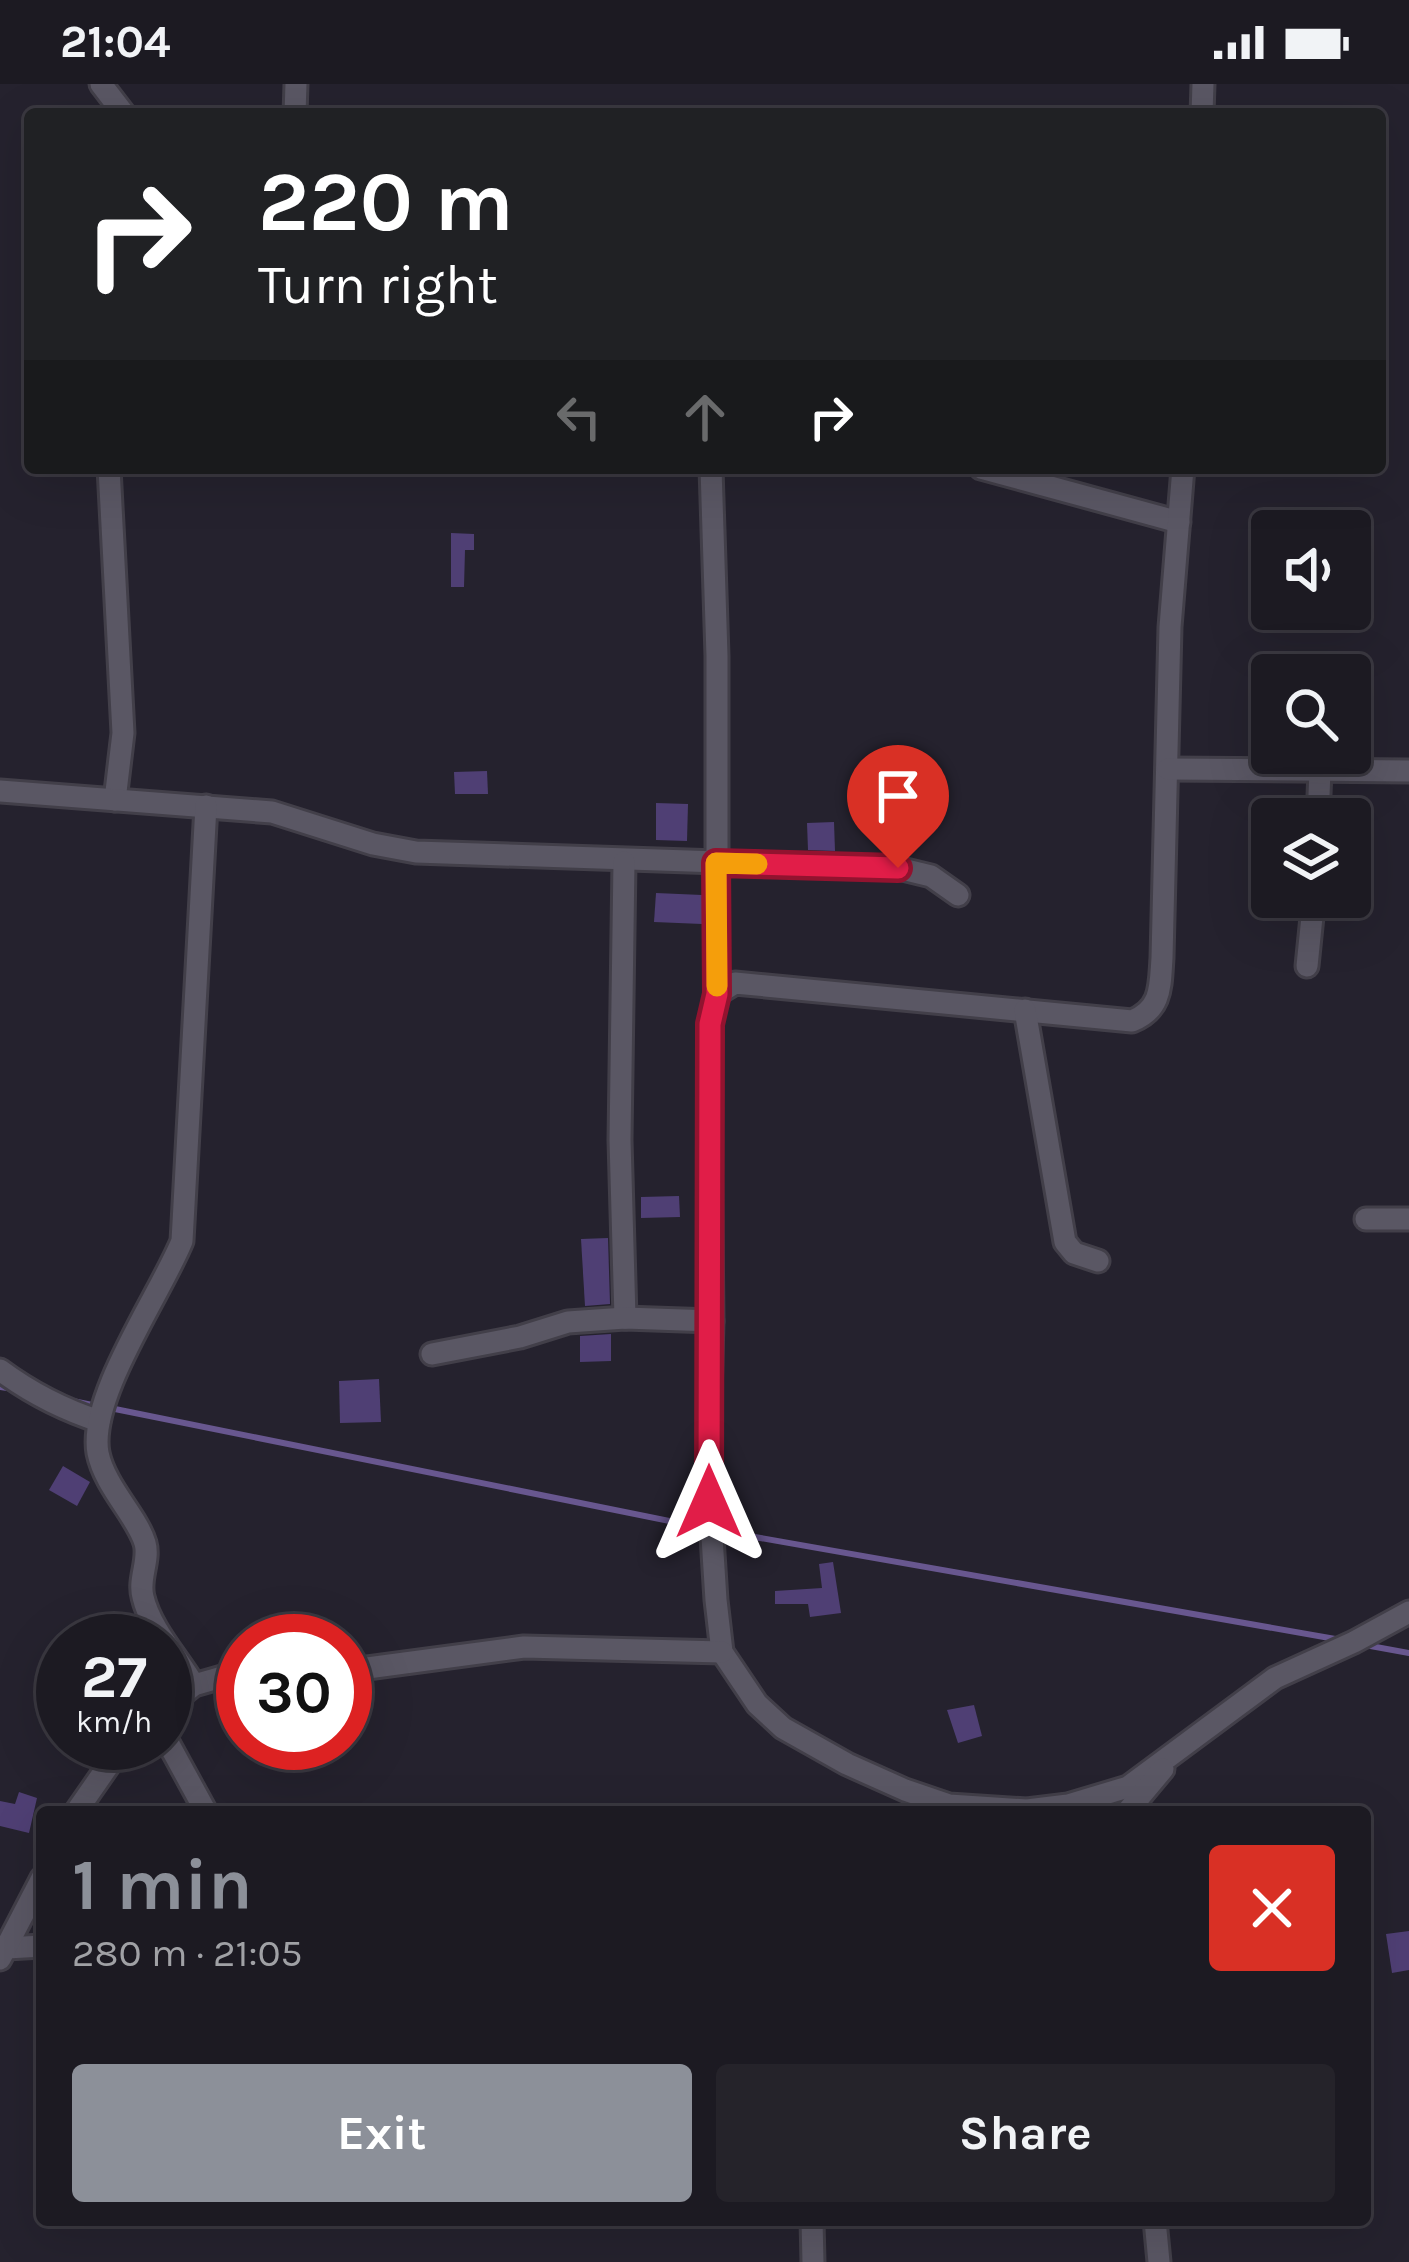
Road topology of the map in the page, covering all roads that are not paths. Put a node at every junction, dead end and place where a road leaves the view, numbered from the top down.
1 (100, 84) edge
2 (119, 108) edge
3 (109, 474) edge
4 (711, 474) edge
5 (1003, 474) edge
6 (1183, 474) edge
7 (1179, 522) junction
8 (1168, 769) junction
9 (1251, 770) edge
10 (1371, 771) edge
11 (1409, 771) edge
12 (0, 791) edge
13 (115, 800) junction
14 (206, 806) junction
15 (624, 862) junction
16 (716, 863) junction
17 (958, 895) dead end
18 (1312, 918) edge
19 (1307, 966) dead end
20 (717, 994) junction
21 (1024, 1010) junction
22 (1409, 1219) edge
23 (1366, 1220) dead end
24 (1098, 1261) dead end
25 (625, 1318) junction
26 (712, 1321) junction
27 (432, 1354) dead end
28 (0, 1370) edge
29 (99, 1420) junction
30 (1409, 1612) edge
31 (722, 1652) junction
32 (372, 1667) edge
33 (216, 1679) edge
34 (194, 1685) joint
35 (1177, 1749) junction
36 (105, 1770) edge
37 (183, 1770) edge
38 (80, 1806) edge
39 (203, 1806) edge
40 (975, 1806) edge
41 (1060, 1806) edge
42 (1133, 1806) edge
43 (36, 1890) edge
44 (36, 1947) edge
45 (4, 1953) edge
46 (812, 2226) edge
47 (1156, 2226) edge
48 (813, 2262) edge
49 (1159, 2262) edge

1 - 2 street
3 - 13 street
4 - 16 street
5 - 7 street
6 - 7 street
7 - 8 street
8 - 9 street
8 - 21 street
10 - 11 street
12 - 13 street
13 - 14 street
14 - 15 street
14 - 29 street
15 - 16 street
15 - 25 street
16 - 17 street
16 - 20 street
18 - 19 street
20 - 21 street
20 - 26 street
21 - 24 street
22 - 23 street
25 - 26 street
25 - 27 street
26 - 31 street
28 - 29 street
29 - 34 street
30 - 35 street
31 - 32 street
31 - 40 street
33 - 34 street
35 - 41 street
35 - 42 street
36 - 38 street
37 - 39 street
43 - 45 street
44 - 45 street
46 - 48 street
47 - 49 street

